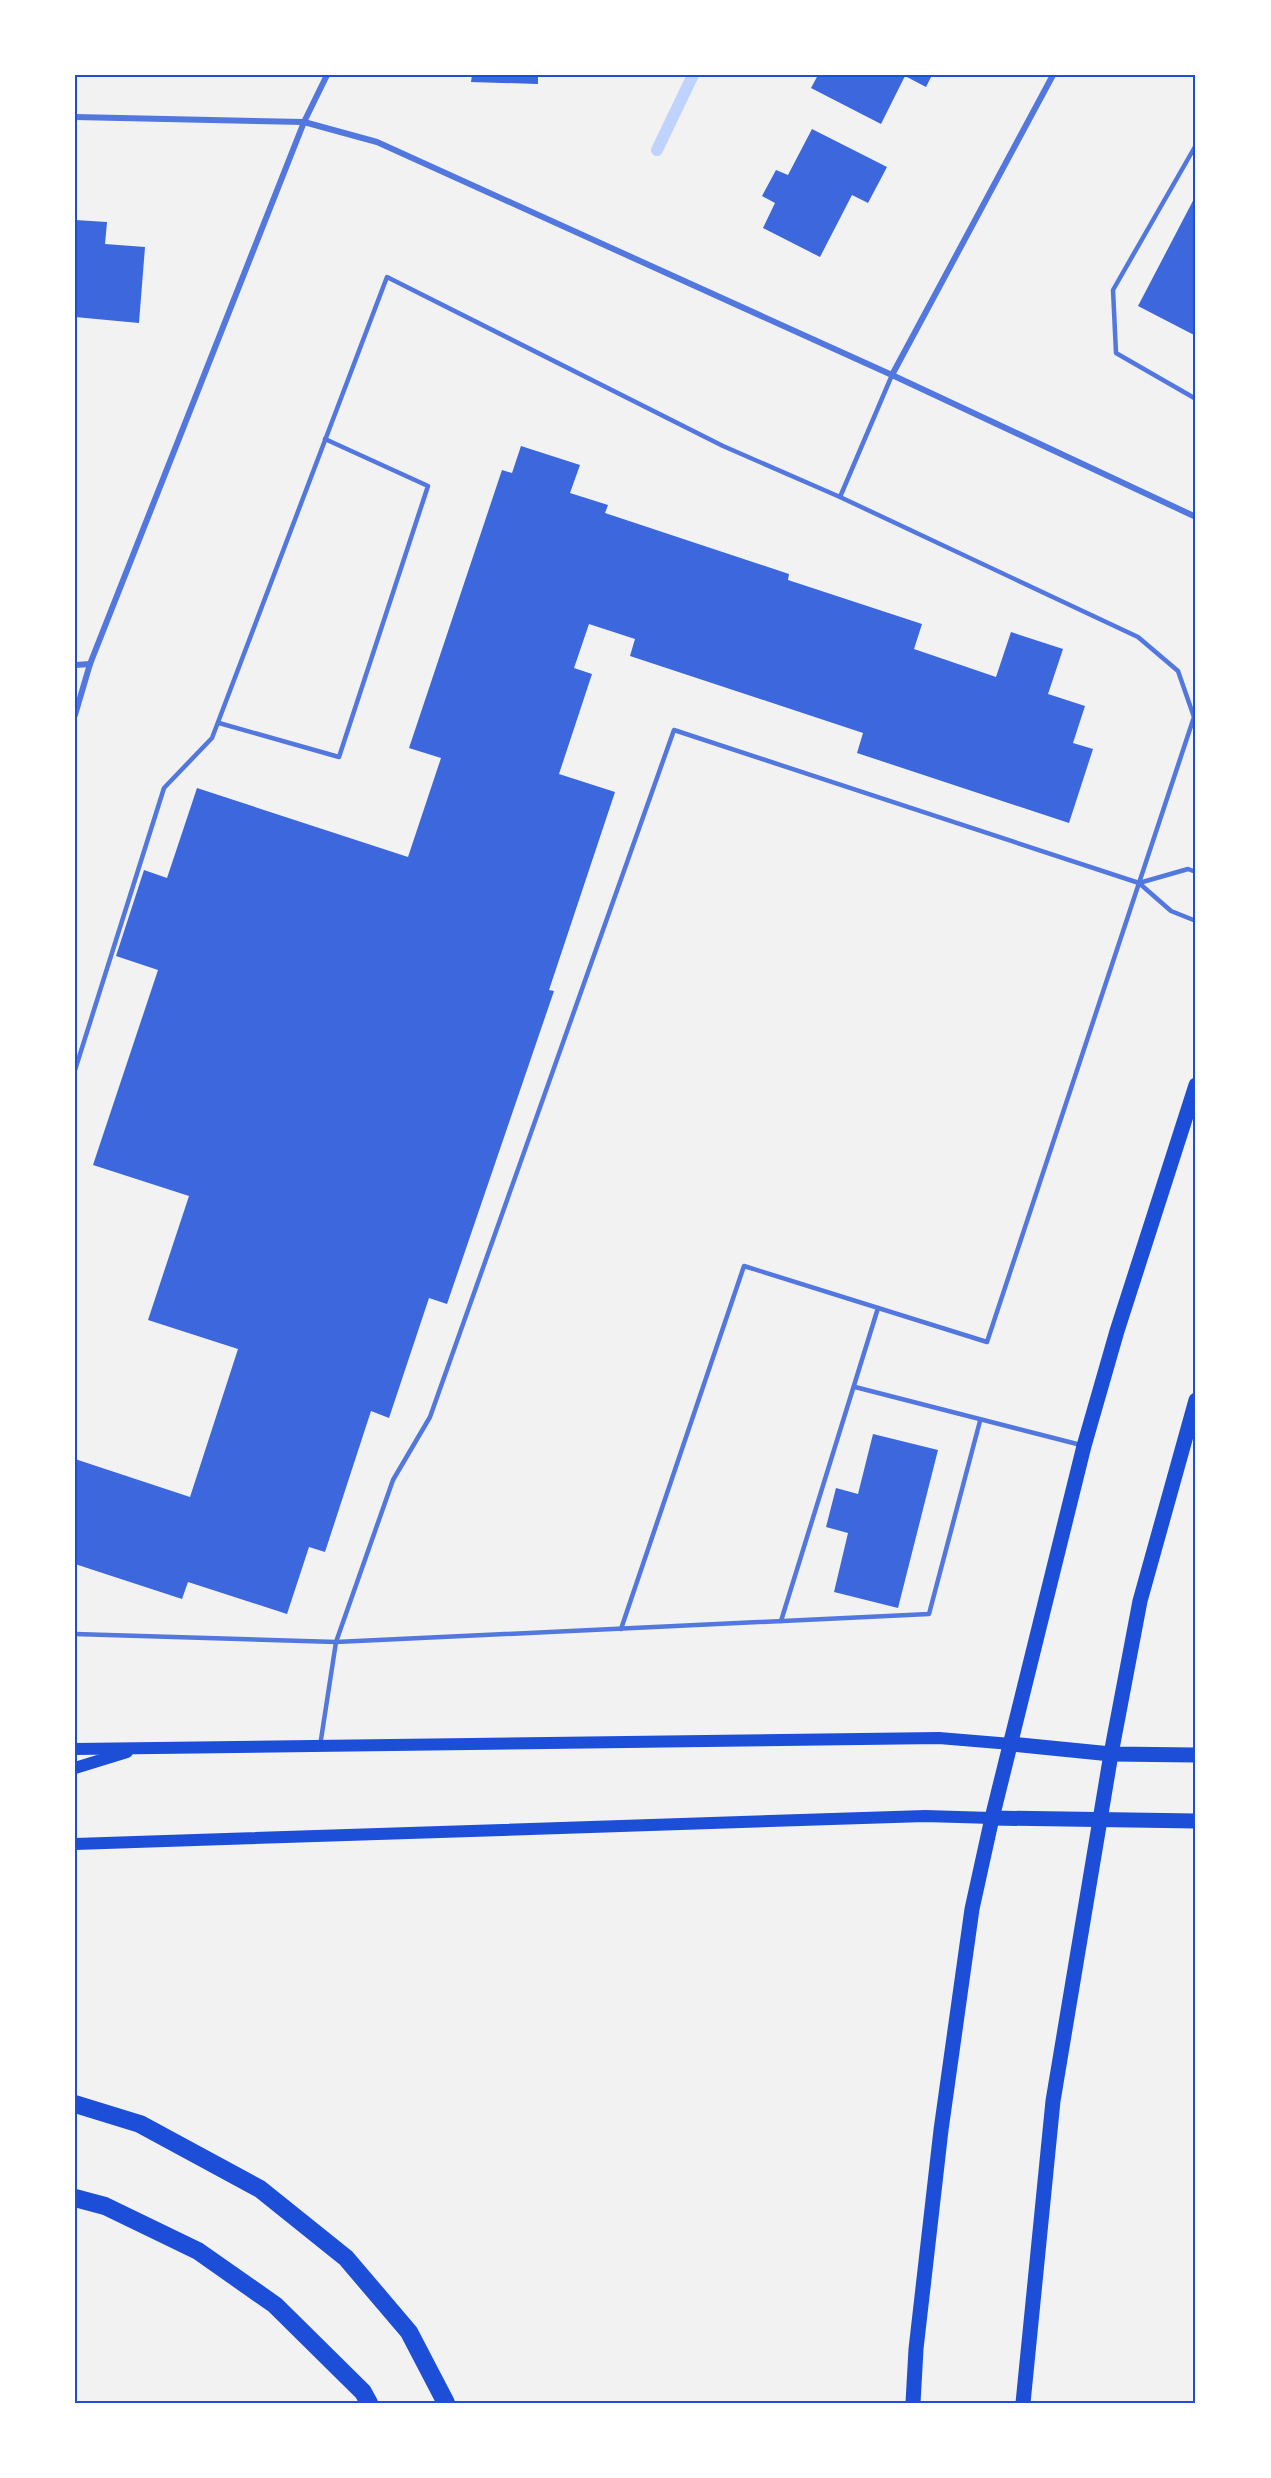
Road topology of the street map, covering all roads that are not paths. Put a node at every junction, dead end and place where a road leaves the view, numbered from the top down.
1 (327, 75) edge
2 (1053, 75) edge
3 (75, 117) edge
4 (304, 122) junction
5 (1196, 145) edge
6 (892, 375) junction
7 (1196, 399) edge
8 (325, 439) junction
9 (840, 497) junction
10 (1196, 517) edge
11 (90, 664) junction
12 (75, 665) edge
13 (75, 715) edge
14 (219, 723) junction
15 (1196, 872) edge
16 (1139, 883) junction
17 (1196, 921) edge
18 (75, 1070) edge
19 (1196, 1085) edge
20 (878, 1308) junction
21 (855, 1387) junction
22 (1196, 1400) edge
23 (980, 1421) junction
24 (1084, 1446) junction
25 (781, 1621) junction
26 (621, 1629) junction
27 (75, 1634) edge
28 (336, 1642) junction
29 (1011, 1744) junction
30 (320, 1746) junction
31 (140, 1748) junction
32 (75, 1749) edge
33 (1111, 1754) junction
34 (1196, 1755) edge
35 (75, 1768) edge
36 (992, 1818) junction
37 (1101, 1820) junction
38 (1196, 1821) edge
39 (75, 1844) edge
40 (75, 2104) edge
41 (75, 2198) edge
42 (369, 2403) edge
43 (446, 2403) edge
44 (913, 2403) edge
45 (1023, 2403) edge

1 - 4 street
2 - 6 street
3 - 4 street
4 - 6 street
4 - 11 street
5 - 7 lane
6 - 9 lane
6 - 10 street
8 - 9 lane
8 - 14 lane
8 - 14 lane
9 - 16 lane
11 - 12 street
11 - 13 street
14 - 18 lane
15 - 16 lane
16 - 17 lane
16 - 20 lane
16 - 28 lane
19 - 24 main road
20 - 21 lane
20 - 26 lane
21 - 23 lane
21 - 25 lane
22 - 33 main road
23 - 24 lane
23 - 25 lane
24 - 29 main road
25 - 26 lane
26 - 28 lane
27 - 28 lane
28 - 30 lane
29 - 30 main road
29 - 33 main road
29 - 36 main road
30 - 31 main road
31 - 32 main road
31 - 35 main road
33 - 34 main road
33 - 37 main road
36 - 37 main road
36 - 39 main road
36 - 44 main road
37 - 38 main road
37 - 45 main road
40 - 43 highway
41 - 42 highway

